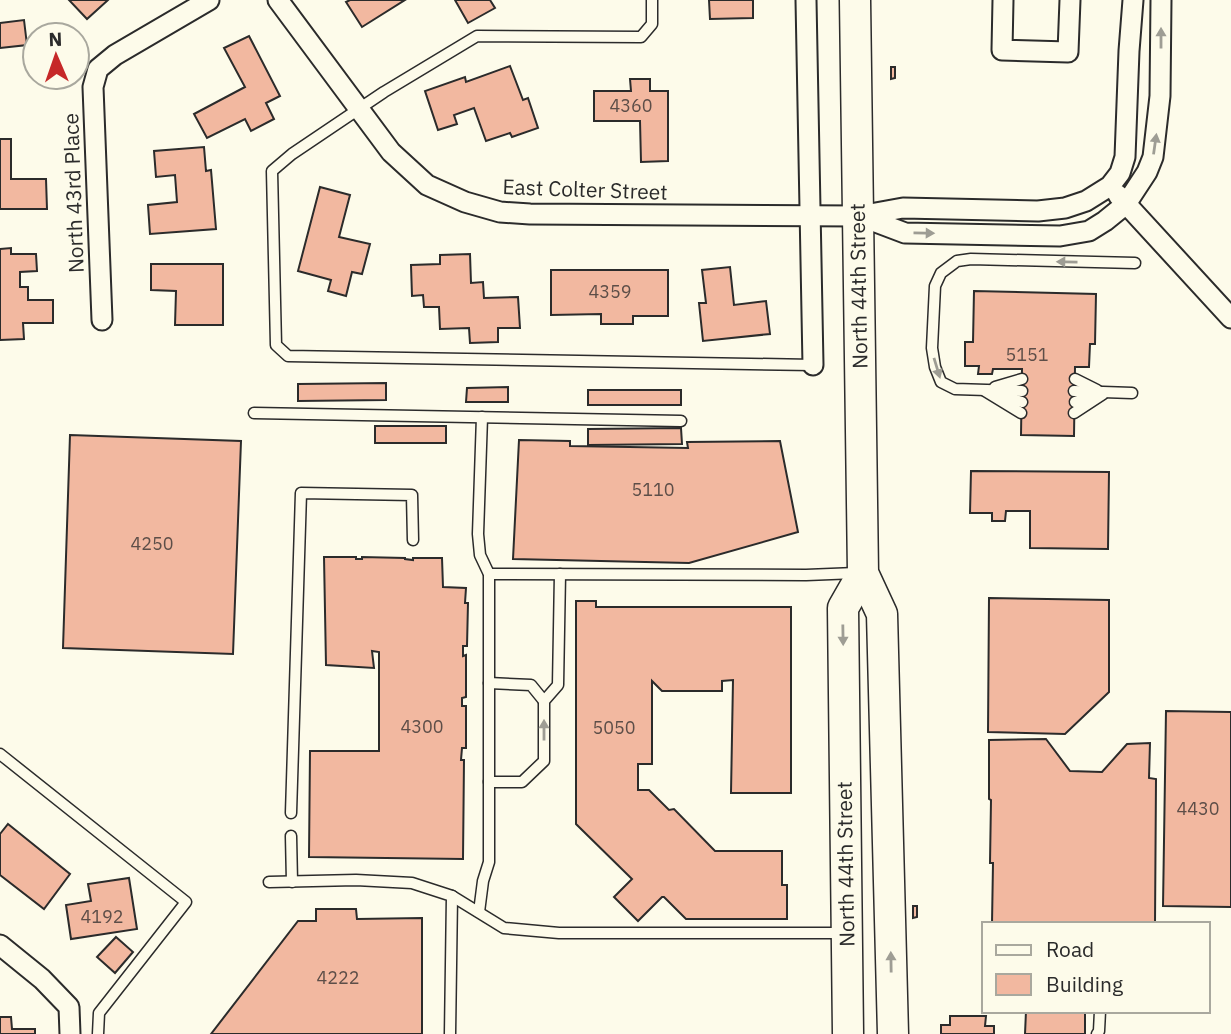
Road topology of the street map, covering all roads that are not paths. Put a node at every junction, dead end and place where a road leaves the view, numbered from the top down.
1 (209, 0) edge
2 (278, 0) edge
3 (652, 0) edge
4 (806, 0) edge
5 (855, 0) edge
6 (1003, 0) edge
7 (1070, 0) edge
8 (1133, 0) edge
9 (1161, 0) edge
10 (359, 110) junction
11 (1110, 186) junction
12 (1126, 204) junction
13 (810, 216) junction
14 (859, 216) junction
15 (1135, 262) dead end
16 (1231, 318) edge
17 (102, 320) dead end
18 (813, 365) joint
19 (1022, 379) dead end
20 (1075, 379) dead end
21 (984, 391) junction
22 (1022, 391) dead end
23 (1104, 393) junction
24 (1132, 393) dead end
25 (1022, 407) dead end
26 (254, 413) dead end
27 (482, 417) junction
28 (681, 421) dead end
29 (413, 540) dead end
30 (863, 573) junction
31 (489, 574) junction
32 (560, 574) junction
33 (489, 683) junction
34 (544, 701) junction
35 (0, 754) edge
36 (489, 782) junction
37 (291, 813) dead end
38 (291, 836) dead end
39 (269, 882) dead end
40 (292, 882) junction
41 (452, 896) junction
42 (478, 912) junction
43 (847, 933) junction
44 (0, 945) edge
45 (1100, 1013) edge
46 (1099, 1033) edge
47 (70, 1034) edge
48 (98, 1034) edge
49 (450, 1034) edge
50 (848, 1034) edge
51 (893, 1034) edge

1 - 17 street, North 43rd Place
2 - 10 street, East Colter Street
3 - 10 lane
4 - 13 street
5 - 14 main road, North 44th Street
6 - 7 street
8 - 11 street
12 -> 9 street, East Colter Street
10 - 13 street, East Colter Street
10 - 18 lane
11 - 12 street
11 - 14 street, East Colter Street
14 -> 12 street, East Colter Street
12 - 16 street
13 - 14 street, East Colter Street
13 - 18 street
14 - 30 main road, North 44th Street
15 -> 21 lane
19 - 21 lane
20 - 23 lane
21 - 22 lane
21 - 25 lane
23 - 23 lane
23 - 24 lane
26 - 27 lane
27 - 28 lane
27 - 31 lane
29 - 37 lane
30 - 32 lane
30 -> 43 main road, North 44th Street
51 -> 30 main road, North 44th Street
31 - 32 lane
31 - 33 lane
32 - 34 lane
33 - 34 lane
33 - 36 lane
36 -> 34 lane
35 - 48 lane
36 - 42 lane
38 - 40 lane
39 - 40 lane
40 - 41 lane
41 - 42 lane
41 - 49 lane
42 - 43 lane
43 - 50 main road, North 44th Street
44 - 47 street
45 - 46 lane

